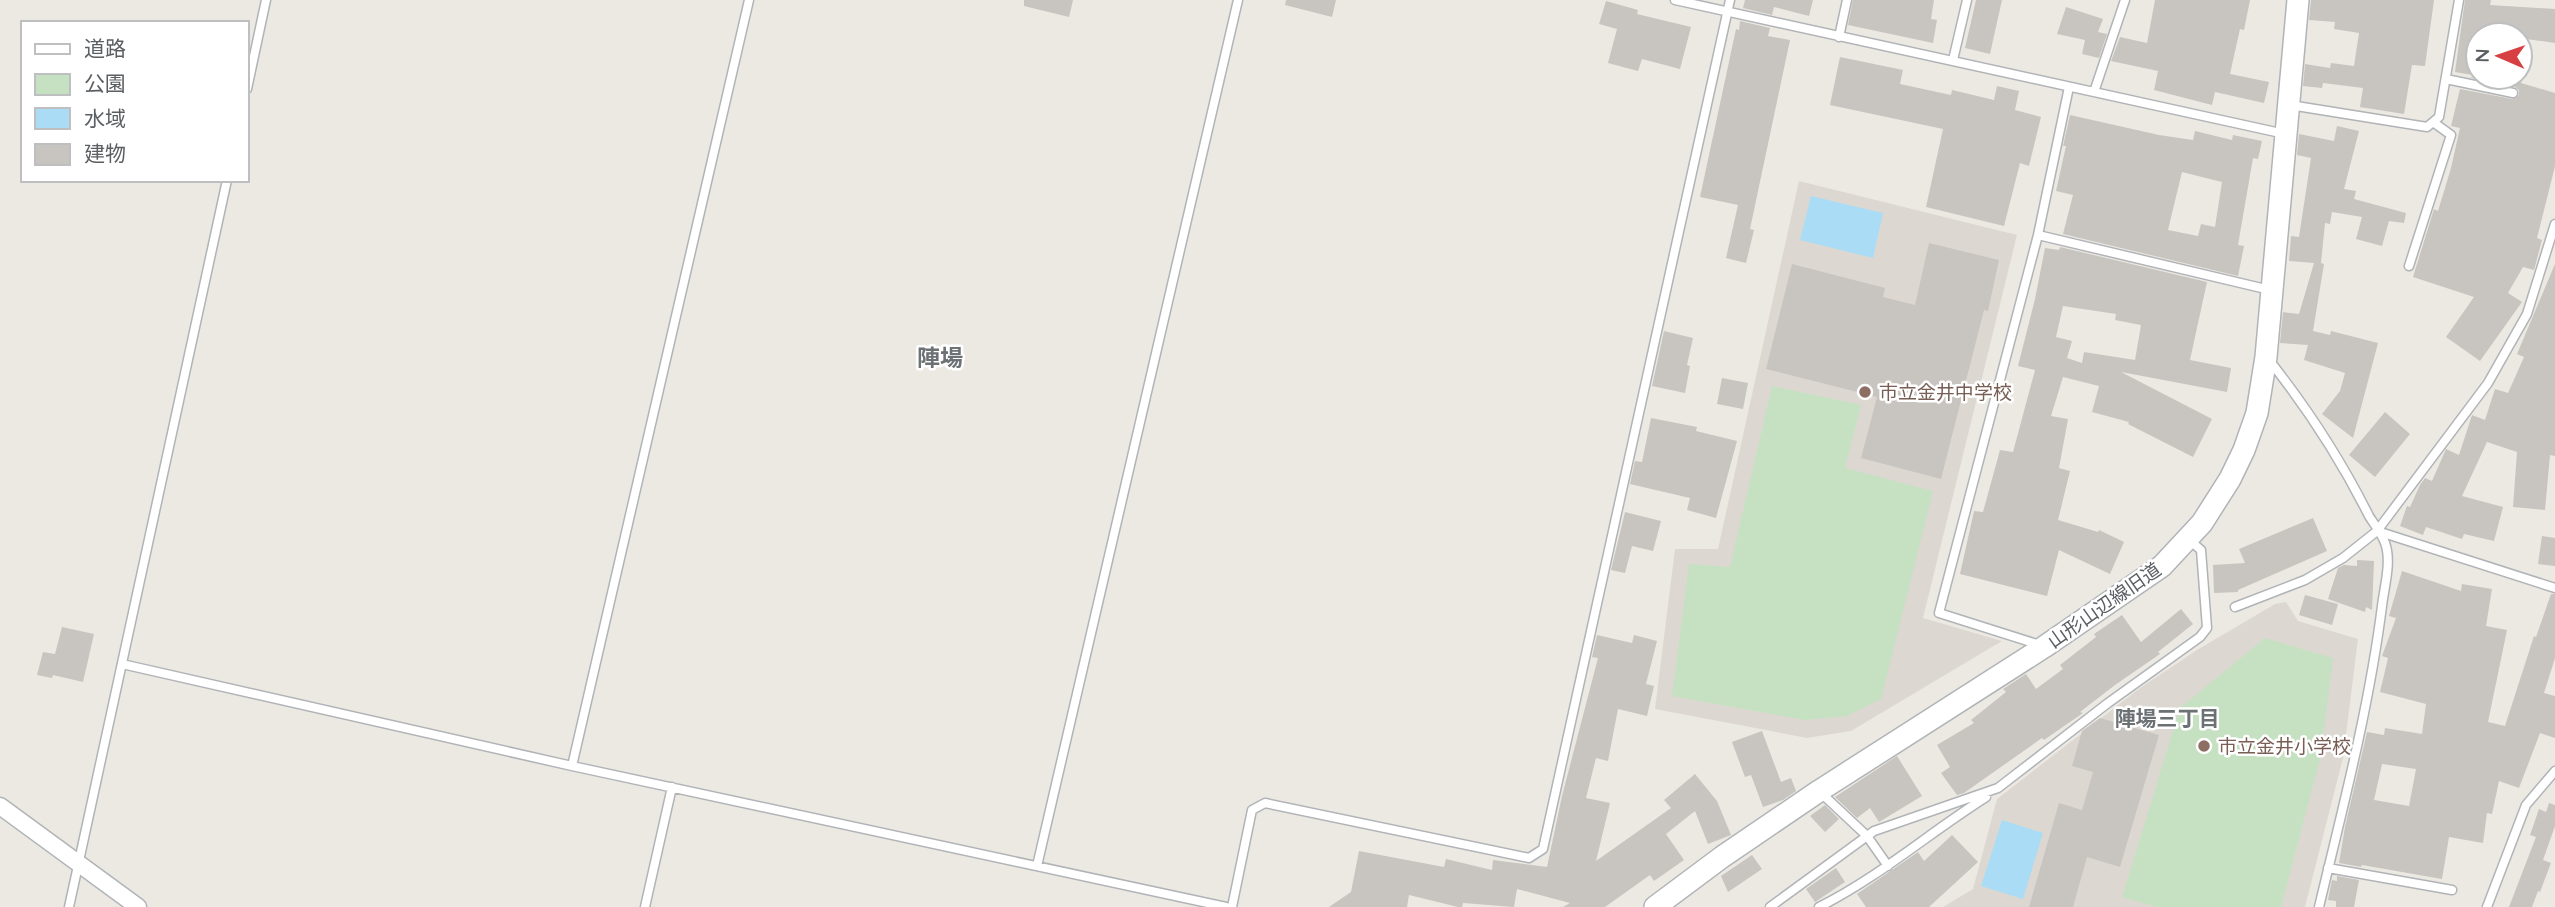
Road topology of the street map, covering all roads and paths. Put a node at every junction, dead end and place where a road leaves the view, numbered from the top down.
1 (266, 0) edge
2 (749, 0) edge
3 (1238, 0) edge
4 (1675, 0) edge
5 (1730, 0) edge
6 (1847, 0) edge
7 (1967, 0) edge
8 (2126, 0) edge
9 (2298, 0) edge
10 (2459, 0) edge
11 (1728, 12) junction
12 (1839, 37) junction
13 (1953, 60) junction
14 (2446, 79) junction
15 (248, 84) edge
16 (2069, 87) junction
17 (2094, 92) junction
18 (2513, 93) dead end
19 (2287, 105) junction
20 (2433, 122) junction
21 (2285, 134) junction
22 (227, 182) edge
23 (2555, 224) edge
24 (2038, 235) junction
25 (2409, 266) dead end
26 (2271, 290) junction
27 (2266, 357) junction
28 (2376, 530) junction
29 (2188, 539) junction
30 (2555, 588) edge
31 (2235, 607) dead end
32 (2045, 647) junction
33 (122, 664) junction
34 (572, 766) junction
35 (2555, 771) edge
36 (672, 787) junction
37 (1998, 788) junction
38 (1819, 791) junction
39 (0, 806) edge
40 (1867, 836) junction
41 (78, 861) junction
42 (1037, 866) junction
43 (1888, 866) junction
44 (2328, 868) junction
45 (2452, 890) dead end
46 (69, 907) edge
47 (138, 907) edge
48 (645, 907) edge
49 (1226, 907) edge
50 (1232, 907) edge
51 (1655, 907) edge
52 (1770, 907) edge
53 (1819, 907) edge
54 (2319, 907) edge
55 (2487, 907) edge

1 - 15 lane
2 - 34 lane
3 - 42 lane
4 - 11 lane
5 - 11 lane
6 - 12 lane
7 - 13 lane
8 - 17 lane
9 - 19 street, 山形山辺線旧道
10 - 14 lane
11 - 12 lane
11 - 50 lane
12 - 13 lane
13 - 16 lane
14 - 18 lane
14 - 20 lane
16 - 17 lane
16 - 24 lane
17 - 21 lane
19 - 20 lane
19 - 21 street, 山形山辺線旧道
20 - 25 lane
21 - 26 street, 山形山辺線旧道
22 - 33 lane
23 - 28 lane
24 - 26 lane
24 - 32 lane
26 - 27 street, 山形山辺線旧道
27 - 28 lane
27 - 29 street, 山形山辺線旧道
28 - 30 lane
28 - 31 lane
28 - 44 lane
29 - 32 street, 山形山辺線旧道
29 - 37 lane
32 - 38 street, 山形山辺線旧道
33 - 34 lane
33 - 41 lane
34 - 36 lane
35 - 55 lane
36 - 42 lane
36 - 48 lane
37 - 40 lane
37 - 43 lane
38 - 40 lane
38 - 51 street, 山形山辺線旧道
39 - 41 street
40 - 43 lane
40 - 52 lane
41 - 46 lane
41 - 47 street
42 - 49 lane
43 - 53 lane
44 - 45 lane
44 - 54 lane

